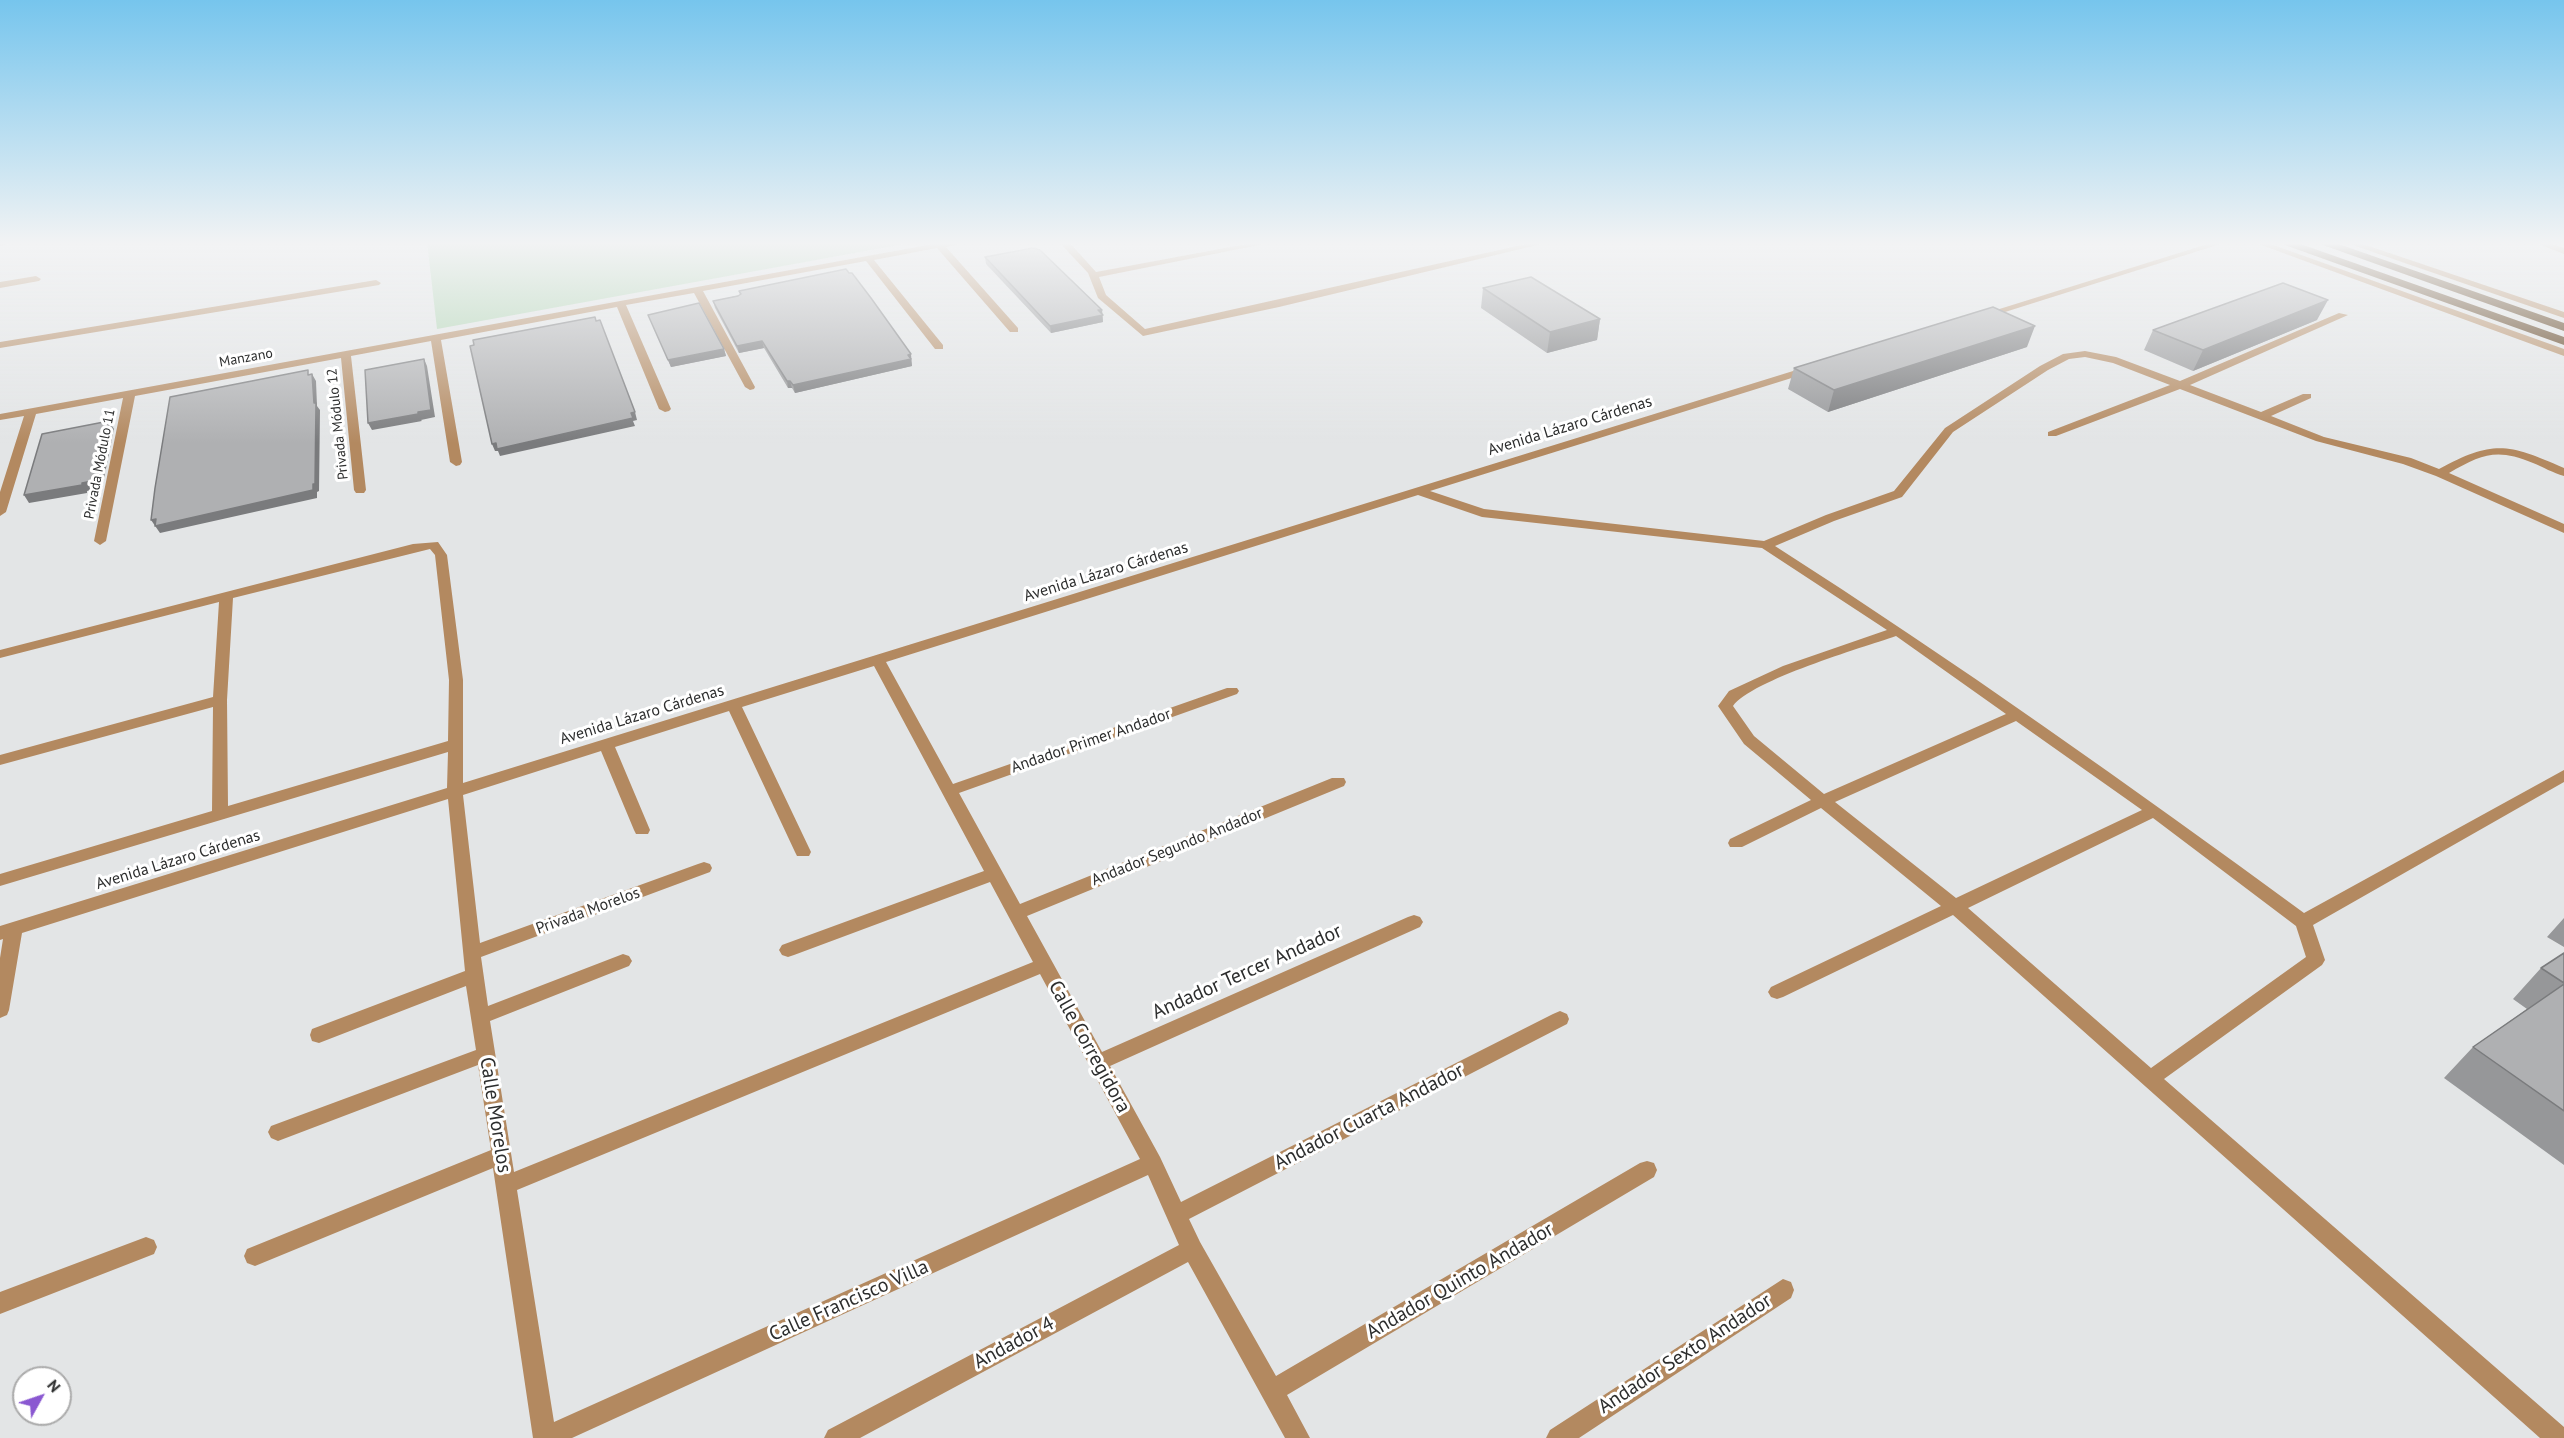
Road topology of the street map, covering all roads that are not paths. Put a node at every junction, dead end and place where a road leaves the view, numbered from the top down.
1 (218, 309) edge
2 (587, 309) edge
3 (623, 309) edge
4 (708, 309) edge
5 (909, 309) edge
6 (996, 309) edge
7 (1116, 309) edge
8 (1255, 309) edge
9 (2005, 309) edge
10 (2443, 309) edge
11 (2474, 309) edge
12 (2513, 309) edge
13 (2547, 309) edge
14 (2343, 315) dead end
15 (2564, 315) edge
16 (1973, 319) edge
17 (2564, 327) edge
18 (1014, 330) dead end
19 (435, 337) junction
20 (2564, 341) edge
21 (0, 345) edge
22 (939, 347) dead end
23 (2564, 353) edge
24 (346, 354) junction
25 (1825, 365) edge
26 (2180, 385) junction
27 (750, 387) dead end
28 (130, 392) junction
29 (2307, 396) dead end
30 (665, 410) dead end
31 (31, 411) junction
32 (2262, 416) junction
33 (0, 417) edge
34 (2052, 434) dead end
35 (456, 462) dead end
36 (2564, 472) edge
37 (2440, 473) junction
38 (360, 490) dead end
39 (1416, 491) junction
40 (0, 512) edge
41 (2564, 529) edge
42 (100, 541) dead end
43 (1765, 545) junction
44 (226, 596) junction
45 (1898, 631) junction
46 (0, 654) edge
47 (877, 659) junction
48 (1232, 691) dead end
49 (220, 700) junction
50 (733, 704) junction
51 (2016, 715) junction
52 (456, 744) junction
53 (606, 744) junction
54 (0, 760) edge
55 (2564, 775) edge
56 (1338, 782) dead end
57 (949, 790) junction
58 (455, 791) junction
59 (1822, 801) junction
60 (2154, 811) junction
61 (220, 814) junction
62 (642, 830) dead end
63 (1736, 843) dead end
64 (803, 852) dead end
65 (704, 868) dead end
66 (994, 874) junction
67 (0, 880) edge
68 (1955, 907) junction
69 (1016, 912) junction
70 (1414, 922) dead end
71 (2303, 922) junction
72 (7, 931) edge
73 (789, 950) dead end
74 (472, 953) junction
75 (624, 961) dead end
76 (1044, 965) junction
77 (474, 975) junction
78 (1777, 993) dead end
79 (0, 1010) edge
80 (480, 1017) junction
81 (1560, 1019) dead end
82 (319, 1035) dead end
83 (486, 1054) junction
84 (1098, 1063) junction
85 (2150, 1079) junction
86 (278, 1132) dead end
87 (501, 1155) junction
88 (1153, 1164) junction
89 (1647, 1170) dead end
90 (506, 1185) junction
91 (1177, 1215) junction
92 (146, 1247) dead end
93 (1192, 1249) junction
94 (255, 1256) dead end
95 (1783, 1290) dead end
96 (0, 1303) edge
97 (1272, 1391) junction
98 (545, 1438) edge
99 (836, 1438) edge
100 (1298, 1438) edge
101 (1558, 1438) edge
102 (2558, 1438) edge

1 - 21 street
2 - 19 street, Manzano
3 - 30 street
4 - 27 street
5 - 22 street
6 - 18 street
7 - 8 street
9 - 16 street
10 - 23 street
11 - 20 highway
12 - 17 highway
13 - 15 street
14 - 26 street
19 - 24 street, Manzano
19 - 35 street
24 - 28 street, Manzano
24 - 38 street, Privada Módulo 12
25 - 39 street, Avenida Lázaro Cárdenas
26 - 32 street
26 - 34 street
26 - 43 street
28 - 31 street, Manzano
28 - 42 street, Privada Módulo 11
29 - 32 street
31 - 33 street, Manzano
31 - 40 street
32 - 37 street
36 - 37 street
37 - 41 street
39 - 43 street
39 - 47 street, Avenida Lázaro Cárdenas
43 - 45 street
44 - 46 street
44 - 49 street
44 - 52 street, Calle Morelos
45 - 51 street
45 - 59 street
47 - 50 street, Avenida Lázaro Cárdenas
47 - 57 street, Calle Corregidora
48 - 57 street, Andador Primer Andador
49 - 54 street
49 - 61 street
50 - 53 street, Avenida Lázaro Cárdenas
50 - 64 street
51 - 59 street
51 - 60 street
52 - 58 street, Calle Morelos
52 - 61 street
53 - 58 street, Avenida Lázaro Cárdenas
53 - 62 street
55 - 71 street
56 - 69 street, Andador Segundo Andador
57 - 66 street, Calle Corregidora
58 - 72 street, Avenida Lázaro Cárdenas
58 - 74 street, Calle Morelos
59 - 63 street
59 - 68 street
60 - 68 street
60 - 71 street
61 - 67 street
65 - 74 street, Privada Morelos
66 - 69 street, Calle Corregidora
66 - 73 street
68 - 78 street
68 - 85 street
69 - 76 street, Calle Corregidora
70 - 84 street, Andador Tercer Andador
71 - 85 street
72 - 79 street
74 - 77 street, Calle Morelos
75 - 80 street
76 - 84 street, Calle Corregidora
76 - 90 street
77 - 80 street, Calle Morelos
77 - 82 street
80 - 83 street, Calle Morelos
81 - 91 street, Andador Cuarta Andador
83 - 86 street
83 - 87 street, Calle Morelos
84 - 88 street, Calle Corregidora
85 - 102 street
87 - 90 street, Calle Morelos
87 - 94 street
88 - 91 street, Calle Corregidora
88 - 98 street, Calle Francisco Villa
89 - 97 street, Andador Quinto Andador
90 - 98 street, Calle Morelos
91 - 93 street, Calle Corregidora
92 - 96 street
93 - 97 street, Calle Corregidora
93 - 99 street, Andador 4
95 - 101 street, Andador Sexto Andador
97 - 100 street, Calle Corregidora

